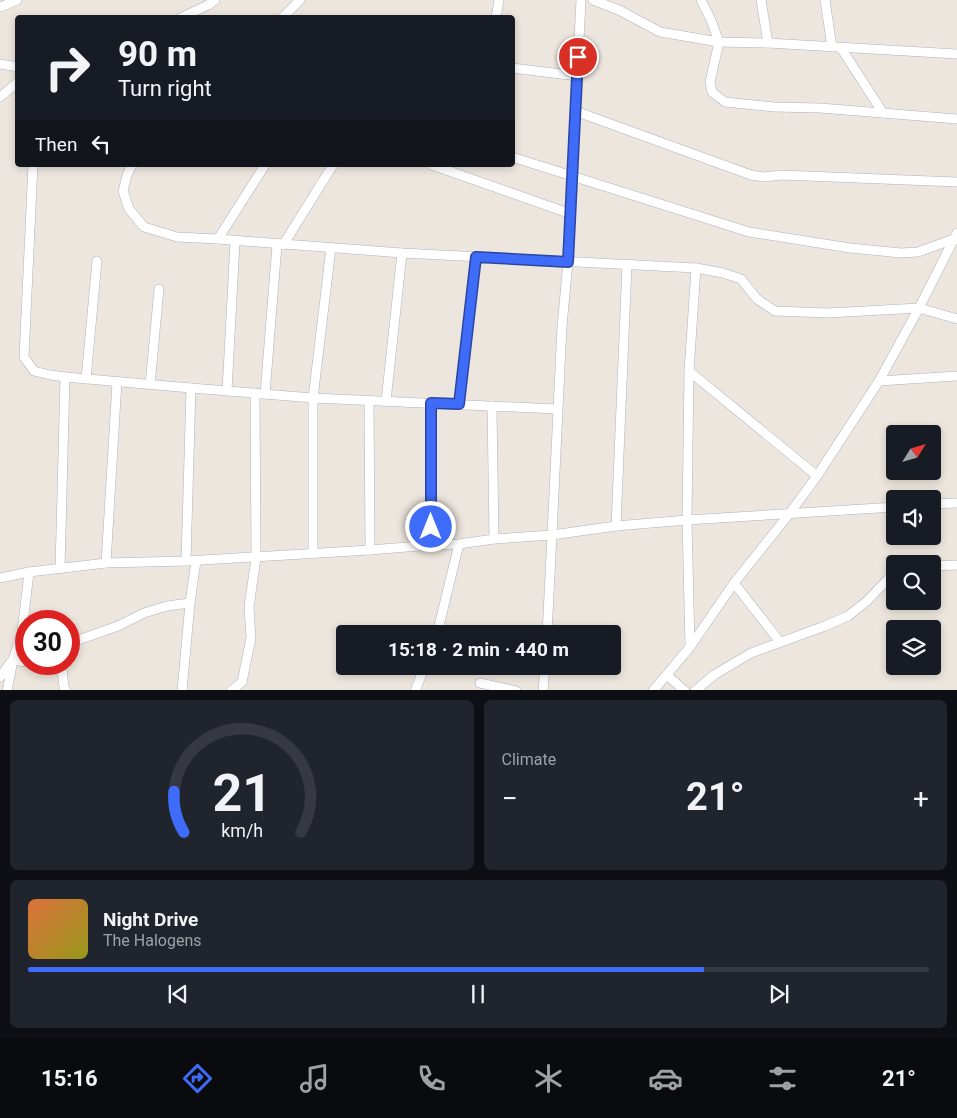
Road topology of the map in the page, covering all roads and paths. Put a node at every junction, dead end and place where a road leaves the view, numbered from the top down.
1 (17, 0) edge
2 (300, 0) edge
3 (498, 0) edge
4 (581, 0) edge
5 (593, 0) edge
6 (701, 0) edge
7 (762, 0) edge
8 (825, 0) edge
9 (209, 2) edge
10 (0, 7) edge
11 (185, 15) edge
12 (285, 15) edge
13 (496, 15) edge
14 (719, 42) junction
15 (768, 43) junction
16 (837, 47) junction
17 (957, 54) edge
18 (0, 64) edge
19 (15, 66) edge
20 (515, 68) edge
21 (577, 76) junction
22 (15, 84) edge
23 (0, 97) edge
24 (576, 111) junction
25 (884, 113) junction
26 (957, 119) edge
27 (515, 158) edge
28 (33, 167) edge
29 (131, 167) edge
30 (264, 167) edge
31 (333, 167) edge
32 (438, 167) edge
33 (573, 177) junction
34 (957, 182) edge
35 (571, 214) junction
36 (956, 237) edge
37 (218, 239) junction
38 (235, 242) junction
39 (280, 245) junction
40 (331, 248) junction
41 (402, 253) junction
42 (476, 257) junction
43 (97, 261) dead end
44 (568, 262) junction
45 (626, 265) junction
46 (696, 268) junction
47 (159, 289) dead end
48 (919, 308) junction
49 (957, 319) edge
50 (689, 371) junction
51 (957, 376) edge
52 (65, 377) junction
53 (86, 379) junction
54 (879, 381) junction
55 (117, 382) junction
56 (150, 385) junction
57 (191, 388) junction
58 (226, 391) junction
59 (255, 393) junction
60 (265, 394) junction
61 (313, 398) junction
62 (369, 400) junction
63 (386, 401) junction
64 (431, 403) junction
65 (459, 404) junction
66 (492, 406) junction
67 (557, 409) junction
68 (817, 476) junction
69 (957, 503) edge
70 (941, 504) edge
71 (886, 507) edge
72 (790, 513) junction
73 (687, 520) junction
74 (616, 526) junction
75 (552, 535) junction
76 (494, 539) junction
77 (459, 544) junction
78 (431, 545) junction
79 (370, 550) junction
80 (313, 554) junction
81 (256, 558) junction
82 (186, 561) junction
83 (196, 561) junction
84 (106, 563) junction
85 (957, 565) edge
86 (941, 566) edge
87 (60, 569) junction
88 (29, 572) junction
89 (0, 578) edge
90 (886, 581) edge
91 (734, 584) junction
92 (190, 603) junction
93 (26, 610) edge
94 (439, 625) edge
95 (547, 625) edge
96 (80, 640) edge
97 (780, 642) junction
98 (690, 647) junction
99 (15, 655) edge
100 (13, 660) junction
101 (63, 675) edge
102 (421, 675) edge
103 (544, 675) edge
104 (667, 675) junction
105 (0, 677) edge
106 (480, 683) dead end
107 (240, 686) edge
108 (7, 690) edge
109 (66, 690) edge
110 (182, 690) edge
111 (231, 690) edge
112 (415, 690) edge
113 (516, 690) edge
114 (543, 690) edge
115 (653, 690) edge
116 (685, 690) edge
117 (695, 690) edge

1 - 10 street
2 - 12 street
3 - 13 street
4 - 21 street
5 - 14 street
6 - 14 street
7 - 15 street
8 - 16 street
9 - 11 street
14 - 15 street
14 - 25 street
15 - 16 street
16 - 17 street
16 - 25 street
18 - 19 street
20 - 21 street
21 - 24 street
22 - 23 street
24 - 33 street
24 - 34 street
25 - 26 street
27 - 33 street
28 - 52 street
29 - 37 street
30 - 37 street
31 - 39 street
32 - 35 street
33 - 35 street
33 - 36 street
35 - 44 street
36 - 48 street
37 - 38 street
38 - 39 street
38 - 58 street
39 - 40 street
39 - 60 street
40 - 41 street
40 - 61 street
41 - 42 street
41 - 63 street
42 - 44 street
42 - 65 street
43 - 53 street
44 - 45 street
44 - 67 street
45 - 46 street
45 - 74 street
46 - 48 street
46 - 50 street
47 - 56 street
48 - 49 street
48 - 54 street
50 - 68 street
50 - 73 street
51 - 54 street
52 - 53 street
52 - 87 street
53 - 55 street
54 - 68 street
55 - 56 street
55 - 84 street
56 - 57 street
57 - 58 street
57 - 82 street
58 - 59 street
59 - 60 street
59 - 81 street
60 - 61 street
61 - 62 street
61 - 80 street
62 - 63 street
62 - 79 street
63 - 64 street
64 - 65 street
64 - 78 street
65 - 66 street
66 - 67 street
66 - 76 street
67 - 75 street
68 - 72 street
69 - 70 street
71 - 72 street
72 - 73 street
72 - 91 street
73 - 74 street
73 - 98 street
74 - 75 street
75 - 76 street
75 - 95 street
76 - 77 street
77 - 78 street
77 - 94 street
78 - 79 street
79 - 80 street
80 - 81 street
81 - 83 street
81 - 107 street
82 - 83 street
82 - 84 street
83 - 92 street
84 - 87 street
85 - 86 street
87 - 88 street
88 - 89 street
88 - 93 street
90 - 97 street
91 - 97 street
91 - 98 street
92 - 96 street
92 - 110 street
97 - 117 street
98 - 104 street
99 - 100 street
100 - 105 street
100 - 108 street
101 - 109 street
102 - 112 street
103 - 114 street
104 - 115 street
104 - 116 street
106 - 113 street
107 - 111 street

